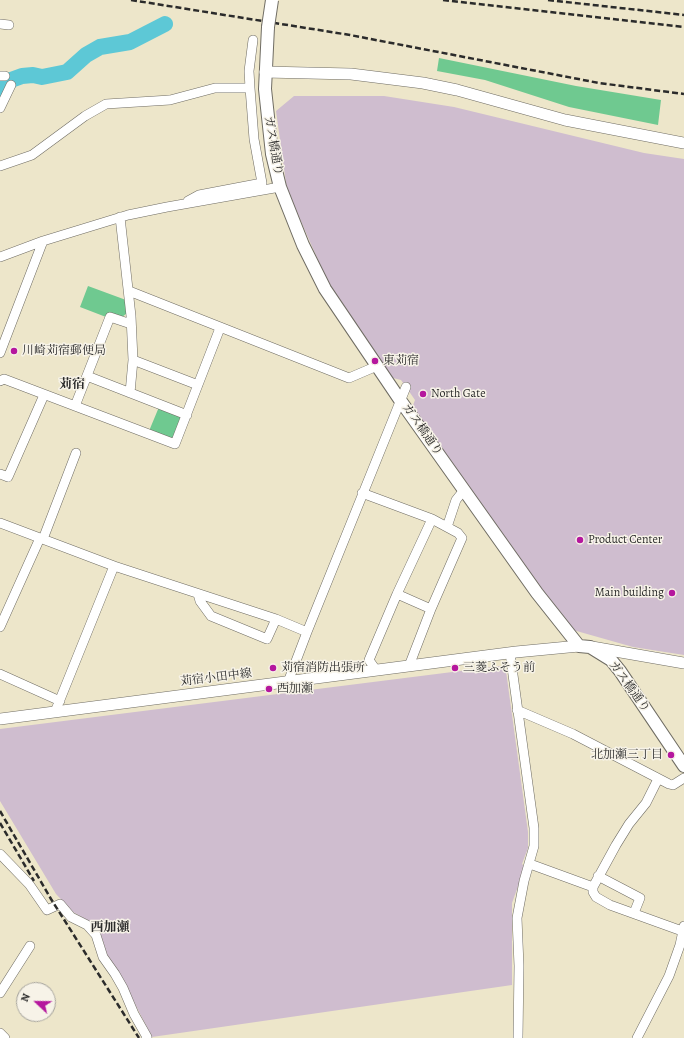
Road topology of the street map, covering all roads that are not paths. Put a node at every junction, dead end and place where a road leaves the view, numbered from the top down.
1 (272, 0) edge
2 (252, 40) dead end
3 (265, 72) junction
4 (12, 85) dead end
5 (250, 88) junction
6 (0, 108) edge
7 (684, 143) edge
8 (0, 166) edge
9 (280, 187) junction
10 (184, 204) junction
11 (120, 217) junction
12 (43, 241) junction
13 (0, 257) edge
14 (128, 291) junction
15 (131, 324) junction
16 (220, 328) junction
17 (0, 353) edge
18 (133, 360) junction
19 (377, 366) junction
20 (87, 376) junction
21 (0, 381) edge
22 (198, 385) junction
23 (406, 387) dead end
24 (130, 393) junction
25 (44, 395) junction
26 (400, 400) junction
27 (75, 406) junction
28 (187, 415) junction
29 (76, 453) dead end
30 (0, 474) edge
31 (464, 490) junction
32 (362, 493) junction
33 (432, 519) junction
34 (0, 523) edge
35 (447, 527) junction
36 (41, 539) junction
37 (114, 566) junction
38 (198, 594) junction
39 (397, 594) junction
40 (431, 609) junction
41 (276, 619) junction
42 (0, 627) edge
43 (307, 632) junction
44 (584, 647) junction
45 (510, 653) junction
46 (684, 663) edge
47 (408, 666) junction
48 (376, 670) junction
49 (0, 674) edge
50 (288, 682) junction
51 (60, 701) junction
52 (517, 710) junction
53 (55, 712) junction
54 (0, 719) edge
55 (684, 766) edge
56 (684, 778) edge
57 (658, 779) junction
58 (0, 854) edge
59 (530, 864) junction
60 (598, 876) junction
61 (593, 887) junction
62 (634, 913) junction
63 (683, 928) edge
64 (30, 946) dead end
65 (0, 993) edge
66 (0, 1033) edge
67 (5, 1038) edge
68 (146, 1038) edge
69 (518, 1038) edge
70 (636, 1038) edge

1 - 3 main road, ガス橋通り, bridge
2 - 5 street
3 - 7 street
3 - 9 main road, ガス橋通り
4 - 6 street
5 - 8 street
5 - 10 street
9 - 10 street
9 - 19 main road, ガス橋通り
10 - 11 street
11 - 12 street
11 - 14 street
12 - 13 street
12 - 17 street
14 - 15 street
14 - 16 street
15 - 18 street
15 - 20 street
16 - 19 street
16 - 22 street
18 - 22 street
18 - 24 street
19 - 26 main road, ガス橋通り
20 - 24 street
20 - 27 street
21 - 25 street
22 - 28 street
23 - 26 street
24 - 28 street
25 - 27 street
25 - 30 street
26 - 31 main road, ガス橋通り
26 - 32 street
27 - 28 street
29 - 36 street
31 - 35 street
31 - 44 main road, ガス橋通り
32 - 33 street
32 - 43 street
33 - 35 street
33 - 39 street
34 - 36 street
35 - 40 street
36 - 37 street
36 - 42 street
37 - 38 street
37 - 51 street
38 - 41 street
38 - 41 street
39 - 40 street
39 - 48 street
40 - 47 street
41 - 43 street
43 - 50 street
44 - 45 street, 苅宿小田中線
44 - 46 street, 苅宿小田中線
44 - 55 main road, ガス橋通り
45 - 47 street, 苅宿小田中線
45 - 52 street
47 - 48 street, 苅宿小田中線
48 - 50 street, 苅宿小田中線
49 - 51 street
50 - 53 street, 苅宿小田中線
51 - 53 street
52 - 57 street
52 - 59 street
53 - 54 street, 苅宿小田中線
56 - 57 street
57 - 60 street
58 - 68 street
59 - 61 street
59 - 69 street
60 - 61 street
60 - 62 street
61 - 62 street
62 - 63 street
63 - 70 street
64 - 65 street
66 - 67 street

